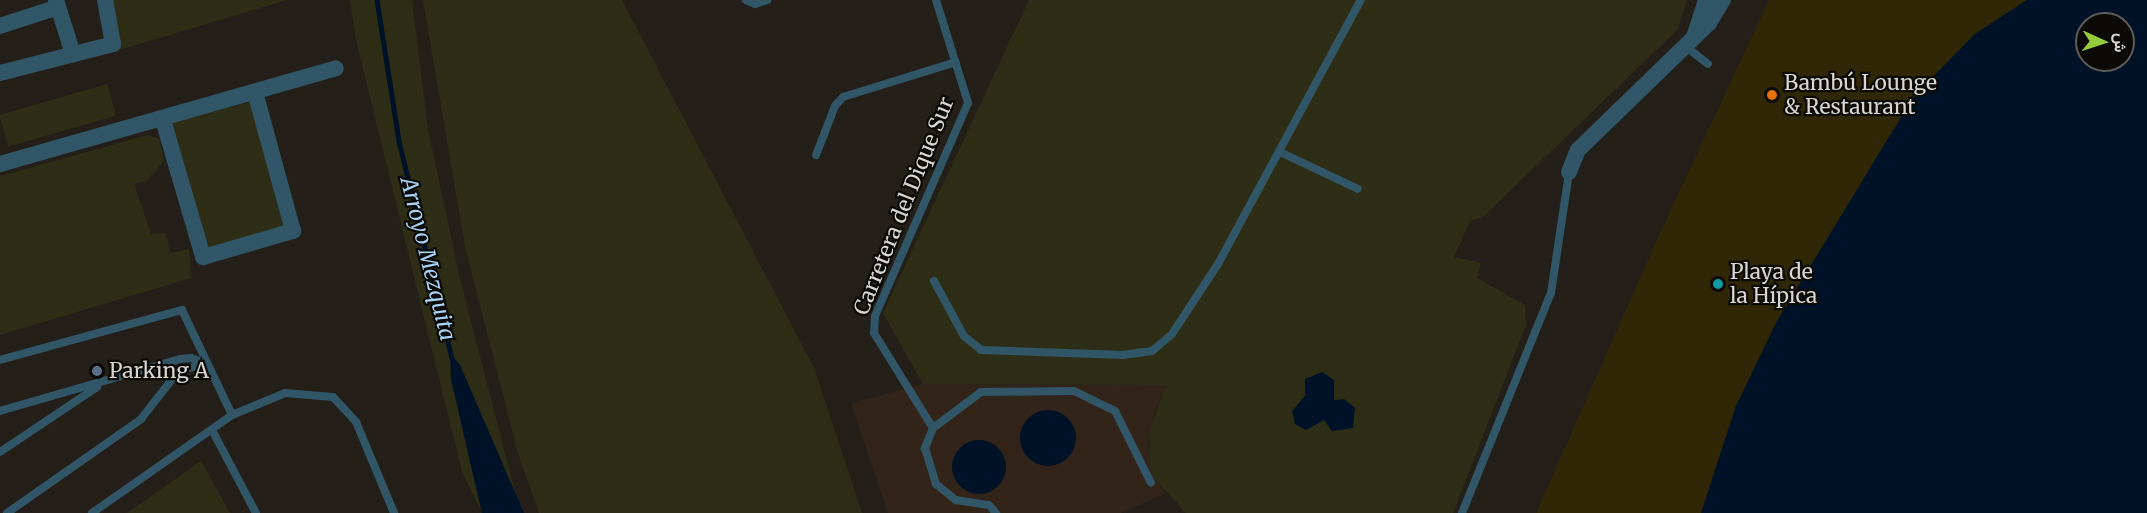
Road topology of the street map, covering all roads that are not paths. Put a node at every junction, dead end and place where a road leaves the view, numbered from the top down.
1 (105, 0) edge
2 (746, 0) edge
3 (767, 0) edge
4 (936, 0) edge
5 (1361, 0) edge
6 (1706, 0) edge
7 (1723, 0) edge
8 (57, 3) edge
9 (0, 26) edge
10 (1689, 40) junction
11 (73, 54) junction
12 (956, 62) junction
13 (1708, 64) dead end
14 (336, 68) dead end
15 (1, 69) edge
16 (255, 92) junction
17 (163, 120) junction
18 (1280, 152) junction
19 (816, 155) dead end
20 (0, 164) edge
21 (1569, 172) joint
22 (1358, 189) dead end
23 (934, 281) dead end
24 (0, 360) edge
25 (208, 365) junction
26 (105, 382) junction
27 (0, 411) edge
28 (232, 415) junction
29 (933, 428) junction
30 (212, 429) junction
31 (0, 452) edge
32 (1151, 483) dead end
33 (7, 513) edge
34 (92, 513) edge
35 (256, 513) edge
36 (394, 513) edge
37 (996, 513) edge
38 (1462, 513) edge

1 - 11 street
2 - 3 lane
4 - 12 lane, Carretera del Dique Sur
5 - 18 lane
6 - 10 street
7 - 10 street
8 - 9 street
8 - 11 street
10 - 13 lane
10 - 21 street
11 - 15 street
12 - 19 lane
12 - 29 lane, Carretera del Dique Sur
14 - 16 street
16 - 17 street
16 - 17 street
17 - 20 street
18 - 22 lane
18 - 23 lane
21 - 38 lane
24 - 25 lane
25 - 26 lane
25 - 28 lane
25 - 33 lane
26 - 27 lane
26 - 31 lane
28 - 30 lane
28 - 36 lane
29 - 32 lane
29 - 37 lane
30 - 34 lane
30 - 35 lane

